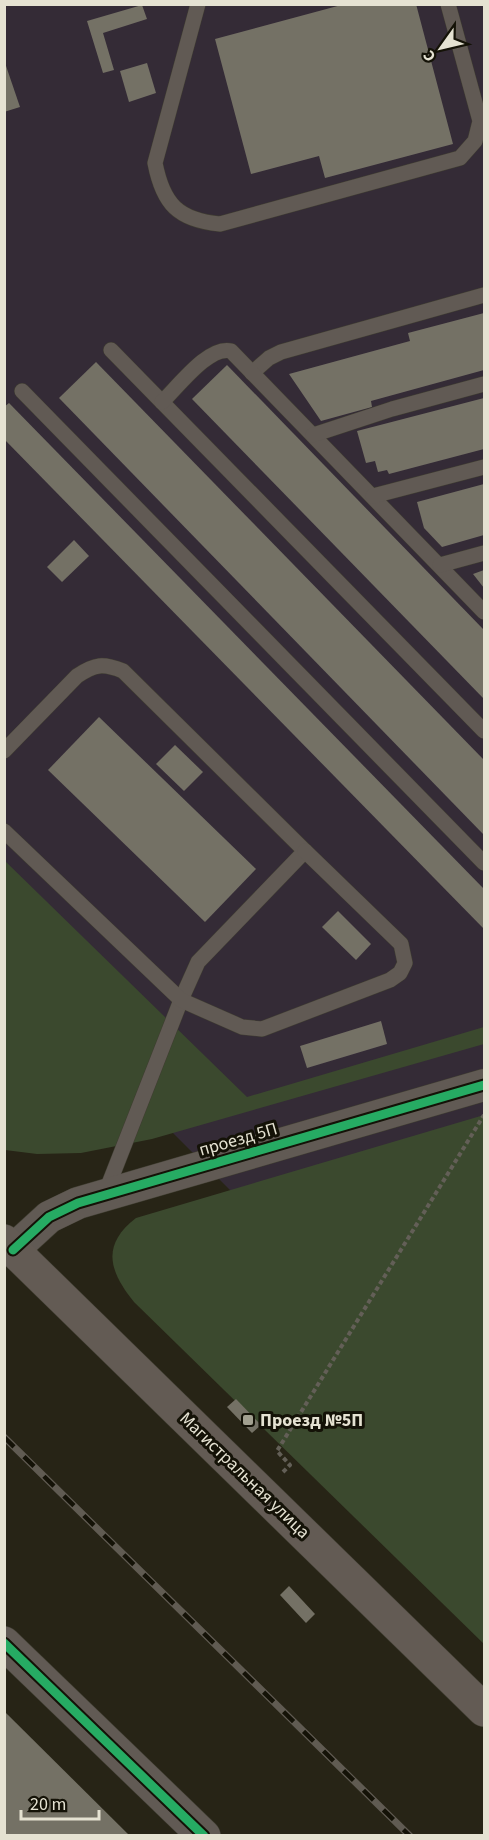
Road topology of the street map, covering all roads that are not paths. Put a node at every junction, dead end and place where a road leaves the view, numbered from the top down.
1 (198, 4) edge
2 (448, 4) edge
3 (484, 295) edge
4 (111, 350) dead end
5 (252, 373) junction
6 (484, 384) edge
7 (22, 391) dead end
8 (162, 402) junction
9 (313, 435) junction
10 (484, 467) edge
11 (373, 496) junction
12 (484, 553) edge
13 (440, 566) junction
14 (484, 612) edge
15 (484, 731) edge
16 (4, 751) edge
17 (4, 831) edge
18 (305, 851) junction
19 (484, 863) edge
20 (181, 1000) junction
21 (484, 1084) edge
22 (105, 1194) junction
23 (9, 1245) edge
24 (4, 1643) edge
25 (484, 1710) edge
26 (204, 1836) edge

1 - 2 lane
3 - 5 lane
4 - 8 lane
5 - 8 lane
5 - 9 lane
6 - 9 lane
7 - 19 lane
8 - 15 lane
9 - 11 lane
10 - 11 lane
11 - 13 lane
12 - 13 lane
13 - 14 lane
16 - 18 lane
17 - 20 lane
18 - 20 lane
18 - 20 lane
20 - 22 lane
21 - 22 street, проезд 5П
22 - 23 street, проезд 5П
23 - 25 main road, Магистральная улица
24 - 26 street

